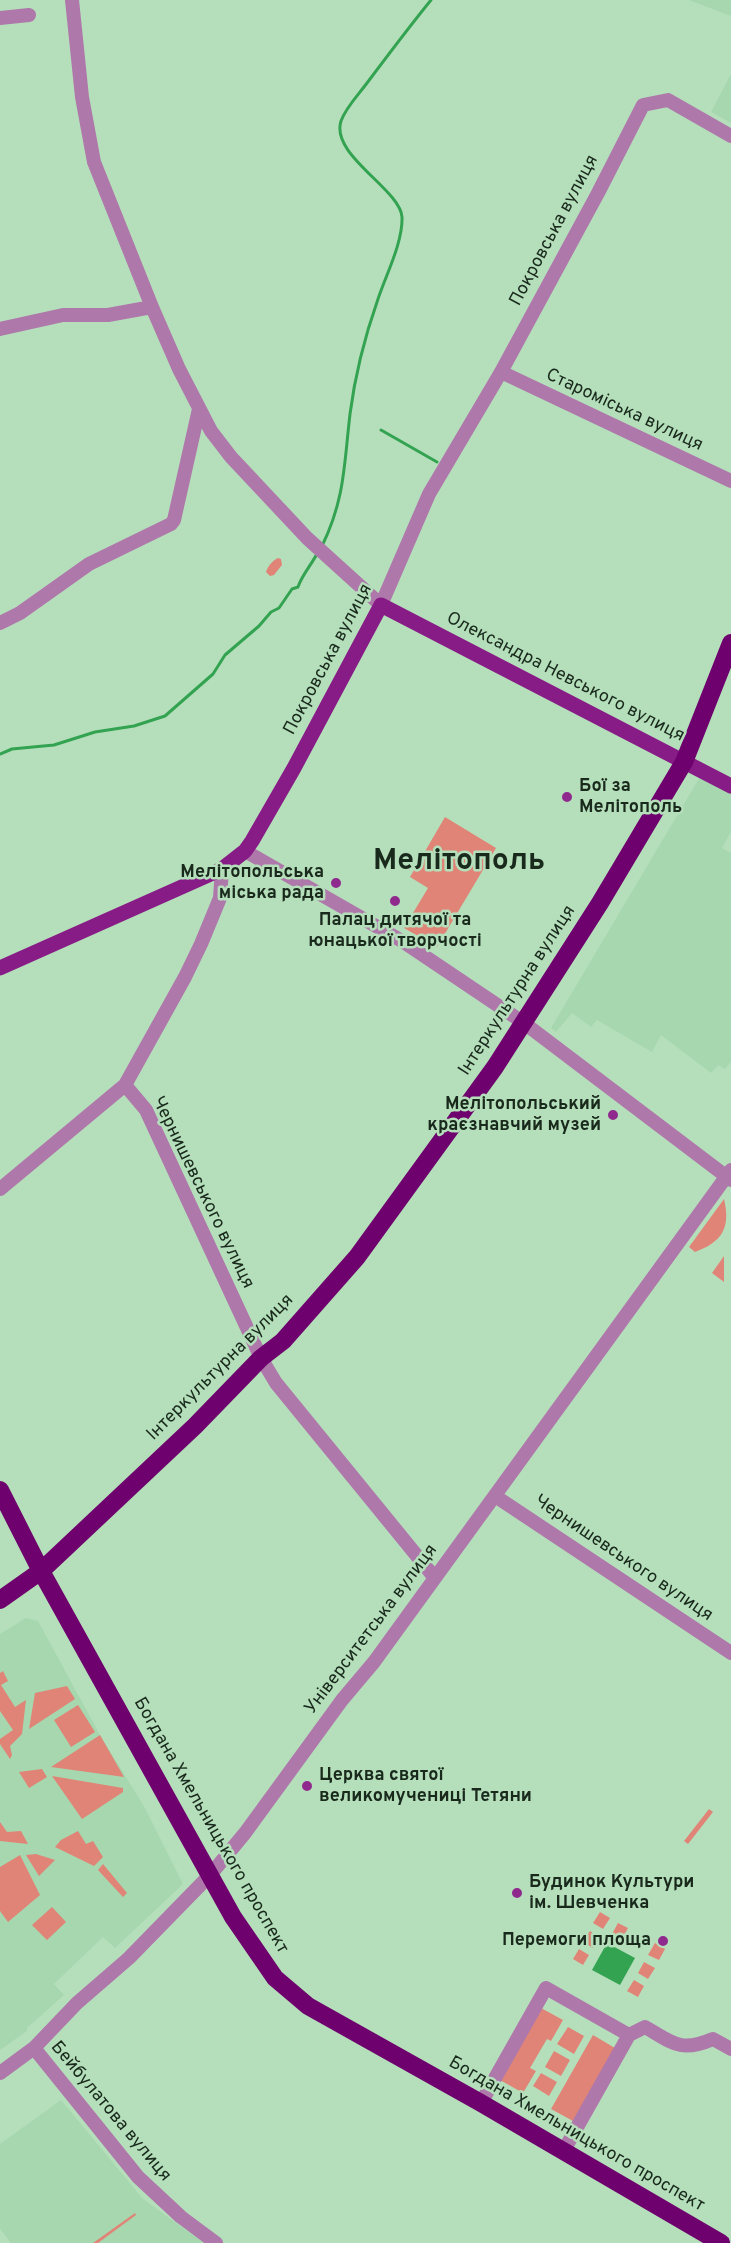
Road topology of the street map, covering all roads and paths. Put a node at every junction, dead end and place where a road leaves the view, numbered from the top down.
1 (72, 0) edge
2 (29, 15) dead end
3 (0, 18) edge
4 (731, 136) edge
5 (152, 307) junction
6 (0, 329) edge
7 (501, 372) junction
8 (199, 409) junction
9 (731, 481) edge
10 (381, 605) junction
11 (0, 623) edge
12 (731, 643) edge
13 (684, 762) junction
14 (731, 786) edge
15 (245, 851) junction
16 (222, 869) junction
17 (0, 968) edge
18 (524, 1023) junction
19 (125, 1085) junction
20 (729, 1175) edge
21 (0, 1189) edge
22 (261, 1358) junction
23 (0, 1490) edge
24 (495, 1496) junction
25 (41, 1571) junction
26 (435, 1578) junction
27 (0, 1600) edge
28 (731, 1653) edge
29 (211, 1874) junction
30 (629, 2035) junction
31 (34, 2048) junction
32 (731, 2049) edge
33 (0, 2073) edge
34 (481, 2103) junction
35 (563, 2152) junction
36 (216, 2243) edge
37 (721, 2243) edge

1 - 5 street
2 - 3 street
4 - 7 street, Покровська вулиця
5 - 6 street
5 - 8 street
7 - 9 street, Староміська вулиця
7 - 10 street, Покровська вулиця
8 - 10 street
8 - 11 street
10 - 13 main road, Олександра Невського вулиця
10 - 15 main road, Покровська вулиця
12 - 13 highway, Інтеркультурна вулиця
13 - 14 main road, Олександра Невського вулиця
13 - 18 highway, Інтеркультурна вулиця
15 - 16 main road, Покровська вулиця
15 - 18 street
16 - 17 main road, Покровська вулиця
16 - 19 street
18 - 20 street
18 - 22 highway, Інтеркультурна вулиця
19 - 21 street
19 - 22 street, Чернишевського вулиця
20 - 24 street, Університетська вулиця
22 - 25 highway, Інтеркультурна вулиця
22 - 26 street, Чернишевського вулиця
23 - 25 highway, Богдана Хмельницького проспект
24 - 26 street, Університетська вулиця
24 - 28 street, Чернишевського вулиця
25 - 27 highway, Інтеркультурна вулиця
25 - 29 highway, Богдана Хмельницького проспект
26 - 29 street, Університетська вулиця
29 - 31 street, Університетська вулиця
29 - 34 highway, Богдана Хмельницького проспект
30 - 32 street
30 - 34 street
30 - 35 street
31 - 33 street, Університетська вулиця
31 - 36 street, Бейбулатова вулиця
34 - 35 highway, Богдана Хмельницького проспект
35 - 37 highway, Богдана Хмельницького проспект

